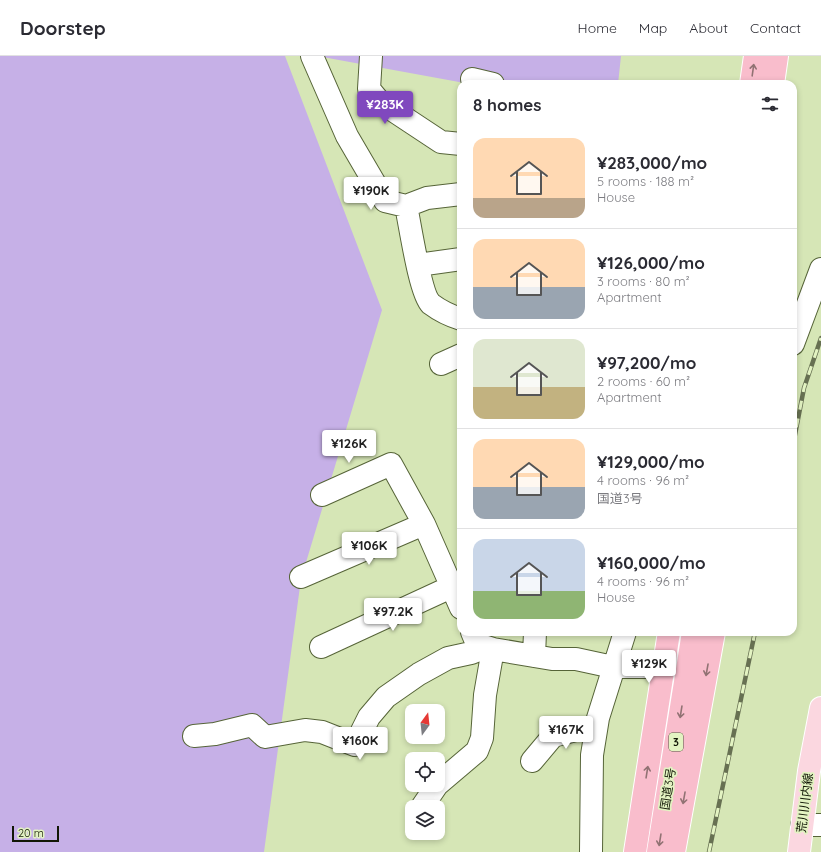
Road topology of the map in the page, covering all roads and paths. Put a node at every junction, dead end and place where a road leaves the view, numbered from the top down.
1 (312, 56) edge
2 (371, 56) edge
3 (755, 56) edge
4 (777, 56) edge
5 (472, 79) dead end
6 (476, 80) edge
7 (752, 80) edge
8 (774, 80) edge
9 (457, 144) edge
10 (457, 194) edge
11 (406, 206) junction
12 (457, 260) edge
13 (418, 265) junction
14 (821, 269) edge
15 (457, 318) edge
16 (797, 333) edge
17 (457, 357) edge
18 (440, 364) dead end
19 (322, 495) dead end
20 (424, 524) junction
21 (301, 577) dead end
22 (451, 587) junction
23 (457, 600) edge
24 (536, 636) edge
25 (624, 636) edge
26 (668, 636) edge
27 (692, 636) edge
28 (713, 636) edge
29 (484, 642) edge
30 (321, 647) dead end
31 (534, 656) junction
32 (663, 666) junction
33 (613, 667) junction
34 (688, 670) junction
35 (821, 708) edge
36 (596, 730) junction
37 (194, 736) dead end
38 (532, 761) dead end
39 (445, 779) edge
40 (812, 825) edge
41 (590, 852) edge
42 (635, 852) edge
43 (658, 852) edge
44 (674, 852) edge
45 (799, 852) edge

1 - 11 street
2 - 9 street
7 -> 3 highway
4 - 8 highway
5 - 6 street
10 - 11 street
11 - 13 street
12 - 13 street
13 - 15 street
14 - 16 street
17 - 18 street
19 - 20 street
20 - 21 street
20 - 22 street
22 - 23 street
22 - 30 street
24 - 31 street
25 - 33 street
26 - 32 highway, 国道3号 / 3
27 - 34 highway, 国道3号 / 3
28 -> 44 highway
29 - 31 street
29 - 37 street
29 - 39 street
31 - 33 street
32 - 33 street
32 - 34 street
42 -> 32 highway, 国道3号 / 3
33 - 36 street
34 -> 43 highway, 国道3号 / 3
35 - 40 main road, 荒川川内線
36 - 38 street
36 - 41 street
40 - 45 main road, 荒川川内線

